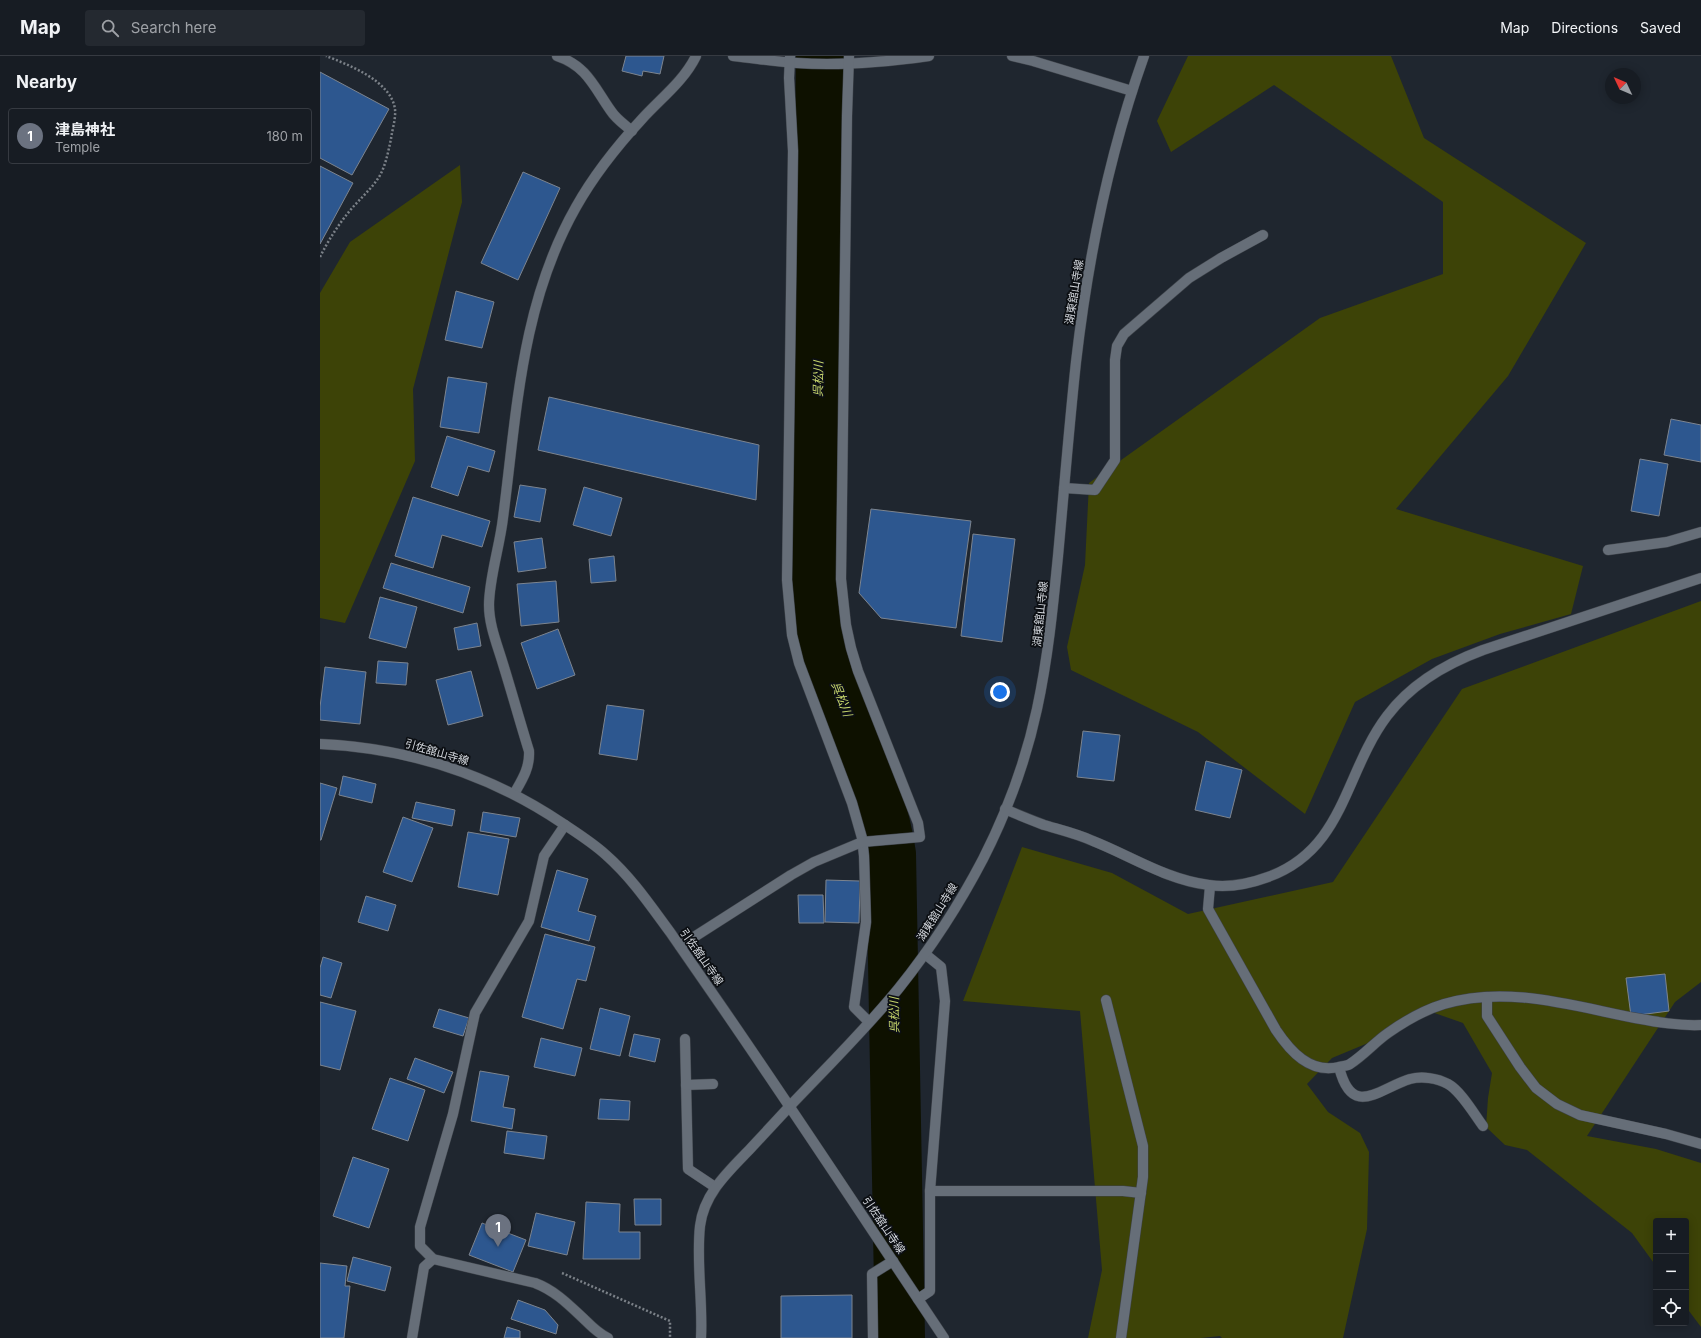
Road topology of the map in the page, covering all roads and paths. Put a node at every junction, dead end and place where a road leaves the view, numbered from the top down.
1 (326, 56) edge
2 (557, 56) edge
3 (696, 56) edge
4 (733, 56) edge
5 (929, 56) edge
6 (1012, 56) edge
7 (1144, 56) edge
8 (792, 60) edge
9 (847, 61) edge
10 (1132, 91) junction
11 (632, 130) junction
12 (1263, 235) dead end
13 (320, 258) edge
14 (1064, 488) junction
15 (1701, 532) edge
16 (1608, 550) dead end
17 (1701, 578) edge
18 (320, 744) edge
19 (514, 794) junction
20 (1005, 809) junction
21 (565, 825) junction
22 (862, 842) junction
23 (1210, 886) junction
24 (680, 946) junction
25 (923, 957) junction
26 (1487, 997) junction
27 (1106, 1000) dead end
28 (869, 1022) junction
29 (1701, 1026) edge
30 (685, 1039) dead end
31 (1339, 1067) junction
32 (713, 1084) dead end
33 (686, 1085) junction
34 (790, 1106) junction
35 (1483, 1126) dead end
36 (1701, 1144) edge
37 (715, 1187) junction
38 (930, 1191) junction
39 (1141, 1193) junction
40 (433, 1259) junction
41 (893, 1261) junction
42 (556, 1270) dead end
43 (921, 1297) junction
44 (412, 1338) edge
45 (608, 1338) edge
46 (670, 1338) edge
47 (701, 1338) edge
48 (873, 1338) edge
49 (944, 1338) edge
50 (1121, 1338) edge

1 - 13 path
2 - 11 street
3 - 11 street
4 - 8 street
5 - 9 street
6 - 10 street
7 - 10 street, 湖東舘山寺線
8 - 9 street
8 - 22 street
9 - 22 street
10 - 14 street, 湖東舘山寺線
11 - 19 street
12 - 14 street
14 - 20 street, 湖東舘山寺線
15 - 16 street
17 - 23 street
18 - 19 street, 引佐舘山寺線
19 - 21 street, 引佐舘山寺線
20 - 23 street
20 - 25 street, 湖東舘山寺線
21 - 24 street, 引佐舘山寺線
21 - 40 street
22 - 24 street
22 - 28 street
23 - 31 street
24 - 34 street, 引佐舘山寺線
25 - 28 street, 湖東舘山寺線
25 - 38 street
26 - 29 street
26 - 31 street
26 - 36 street
27 - 39 street
28 - 34 street, 湖東舘山寺線
30 - 33 street
31 - 35 street
32 - 33 street
33 - 37 street
34 - 37 street, 湖東舘山寺線
34 - 41 street, 引佐舘山寺線
37 - 47 street, 湖東舘山寺線
38 - 39 street
38 - 43 street
39 - 50 street
40 - 44 street
40 - 45 street
41 - 43 street, 引佐舘山寺線
41 - 48 street
42 - 46 path
43 - 49 street, 引佐舘山寺線

